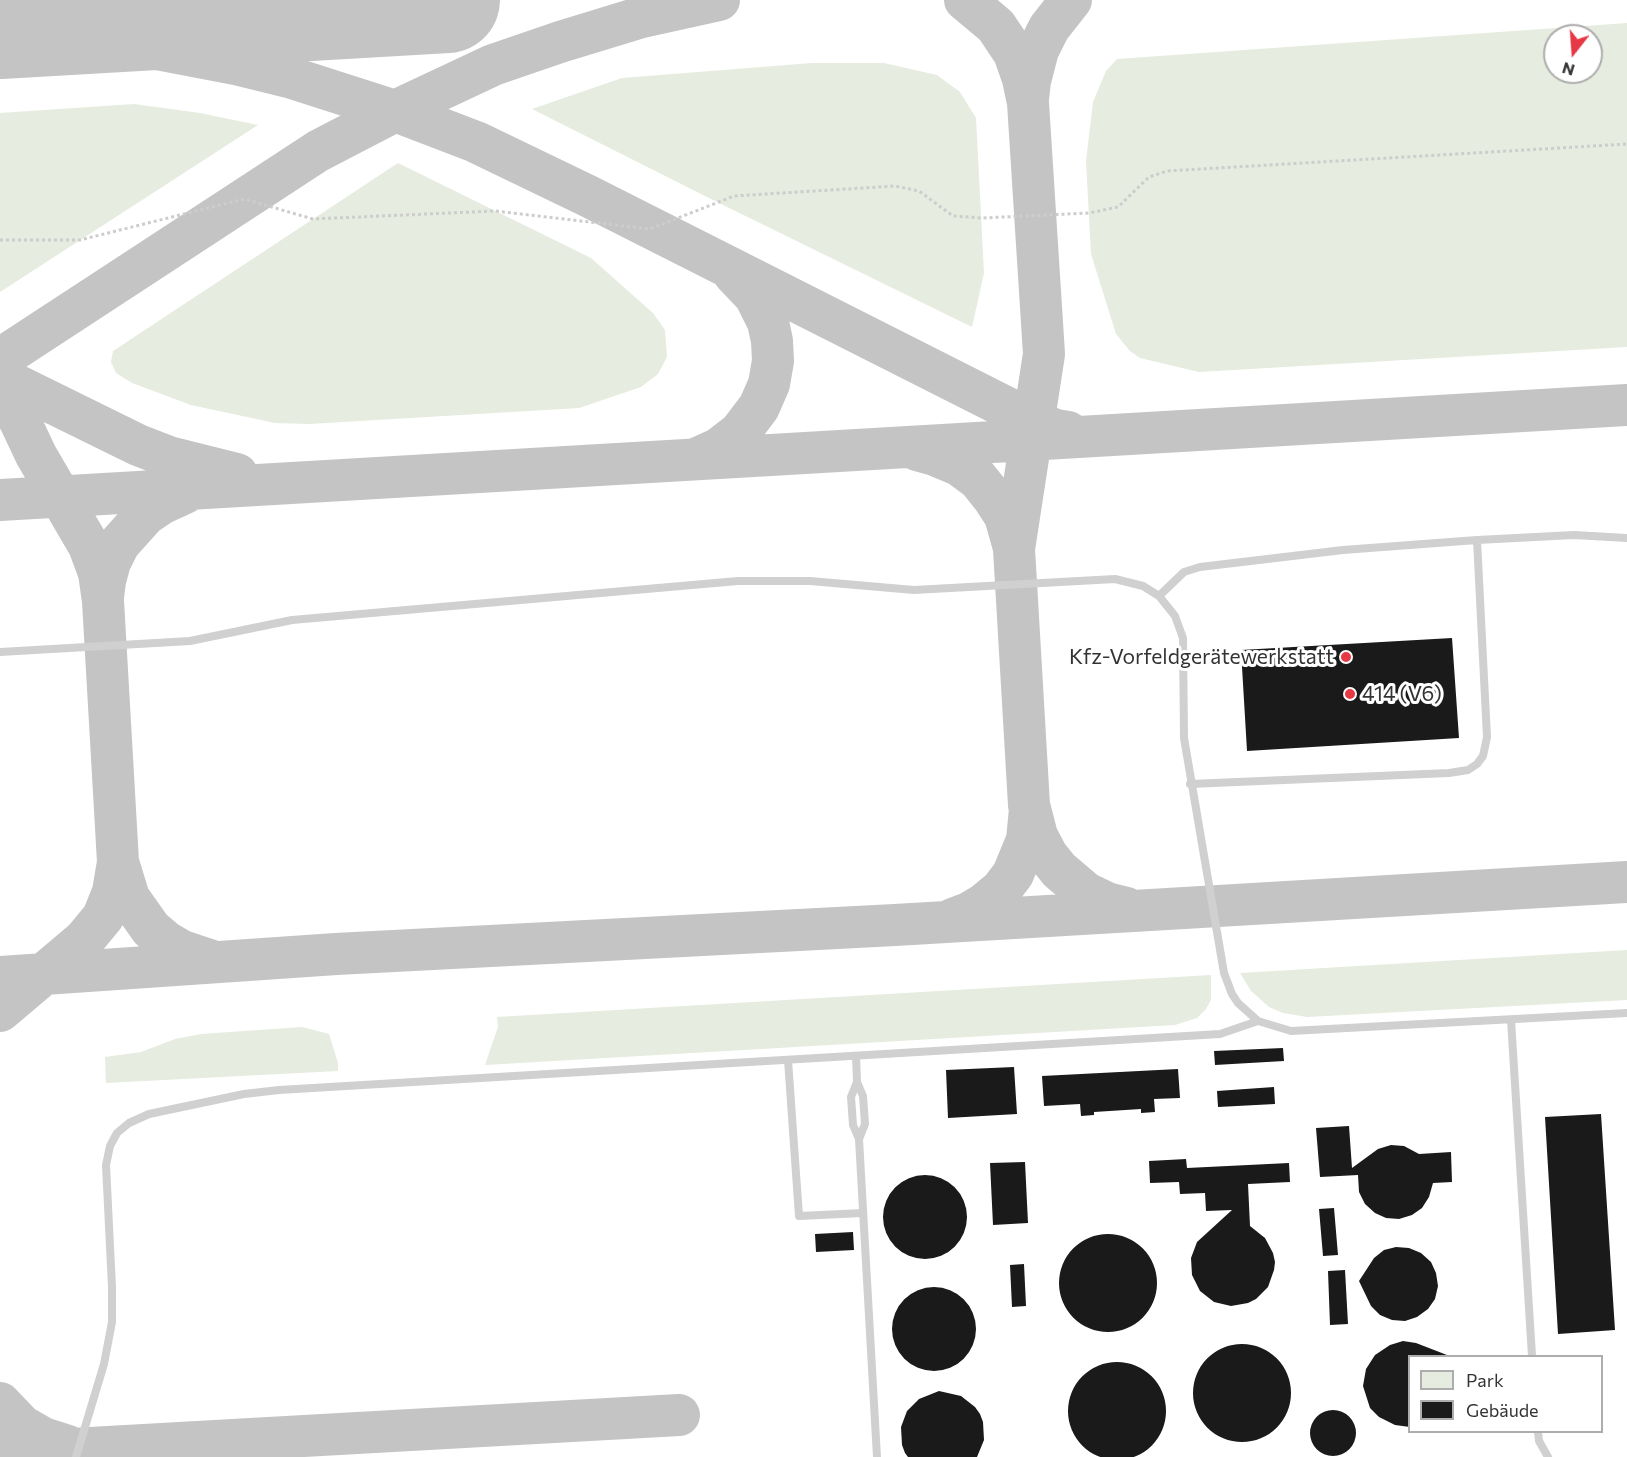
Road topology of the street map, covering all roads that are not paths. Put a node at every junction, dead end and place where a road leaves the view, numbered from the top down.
1 (1627, 538) edge
2 (1477, 540) junction
3 (1159, 596) junction
4 (0, 652) edge
5 (1190, 784) junction
6 (1627, 1013) edge
7 (1511, 1020) junction
8 (1258, 1021) junction
9 (856, 1056) junction
10 (788, 1060) junction
11 (856, 1082) junction
12 (859, 1139) junction
13 (863, 1213) junction
14 (1532, 1355) edge
15 (1538, 1433) edge
16 (76, 1457) edge
17 (877, 1457) edge
18 (1548, 1457) edge

1 - 2 lane
2 - 3 lane
2 - 5 lane
3 - 4 lane
3 - 5 lane
5 - 8 lane
6 - 7 lane
7 - 8 lane
7 - 14 lane
8 - 9 lane
9 - 10 lane
9 - 11 lane
10 - 13 lane
10 - 16 lane
11 - 12 lane
11 - 12 lane
12 - 13 lane
13 - 17 lane
15 - 18 lane

